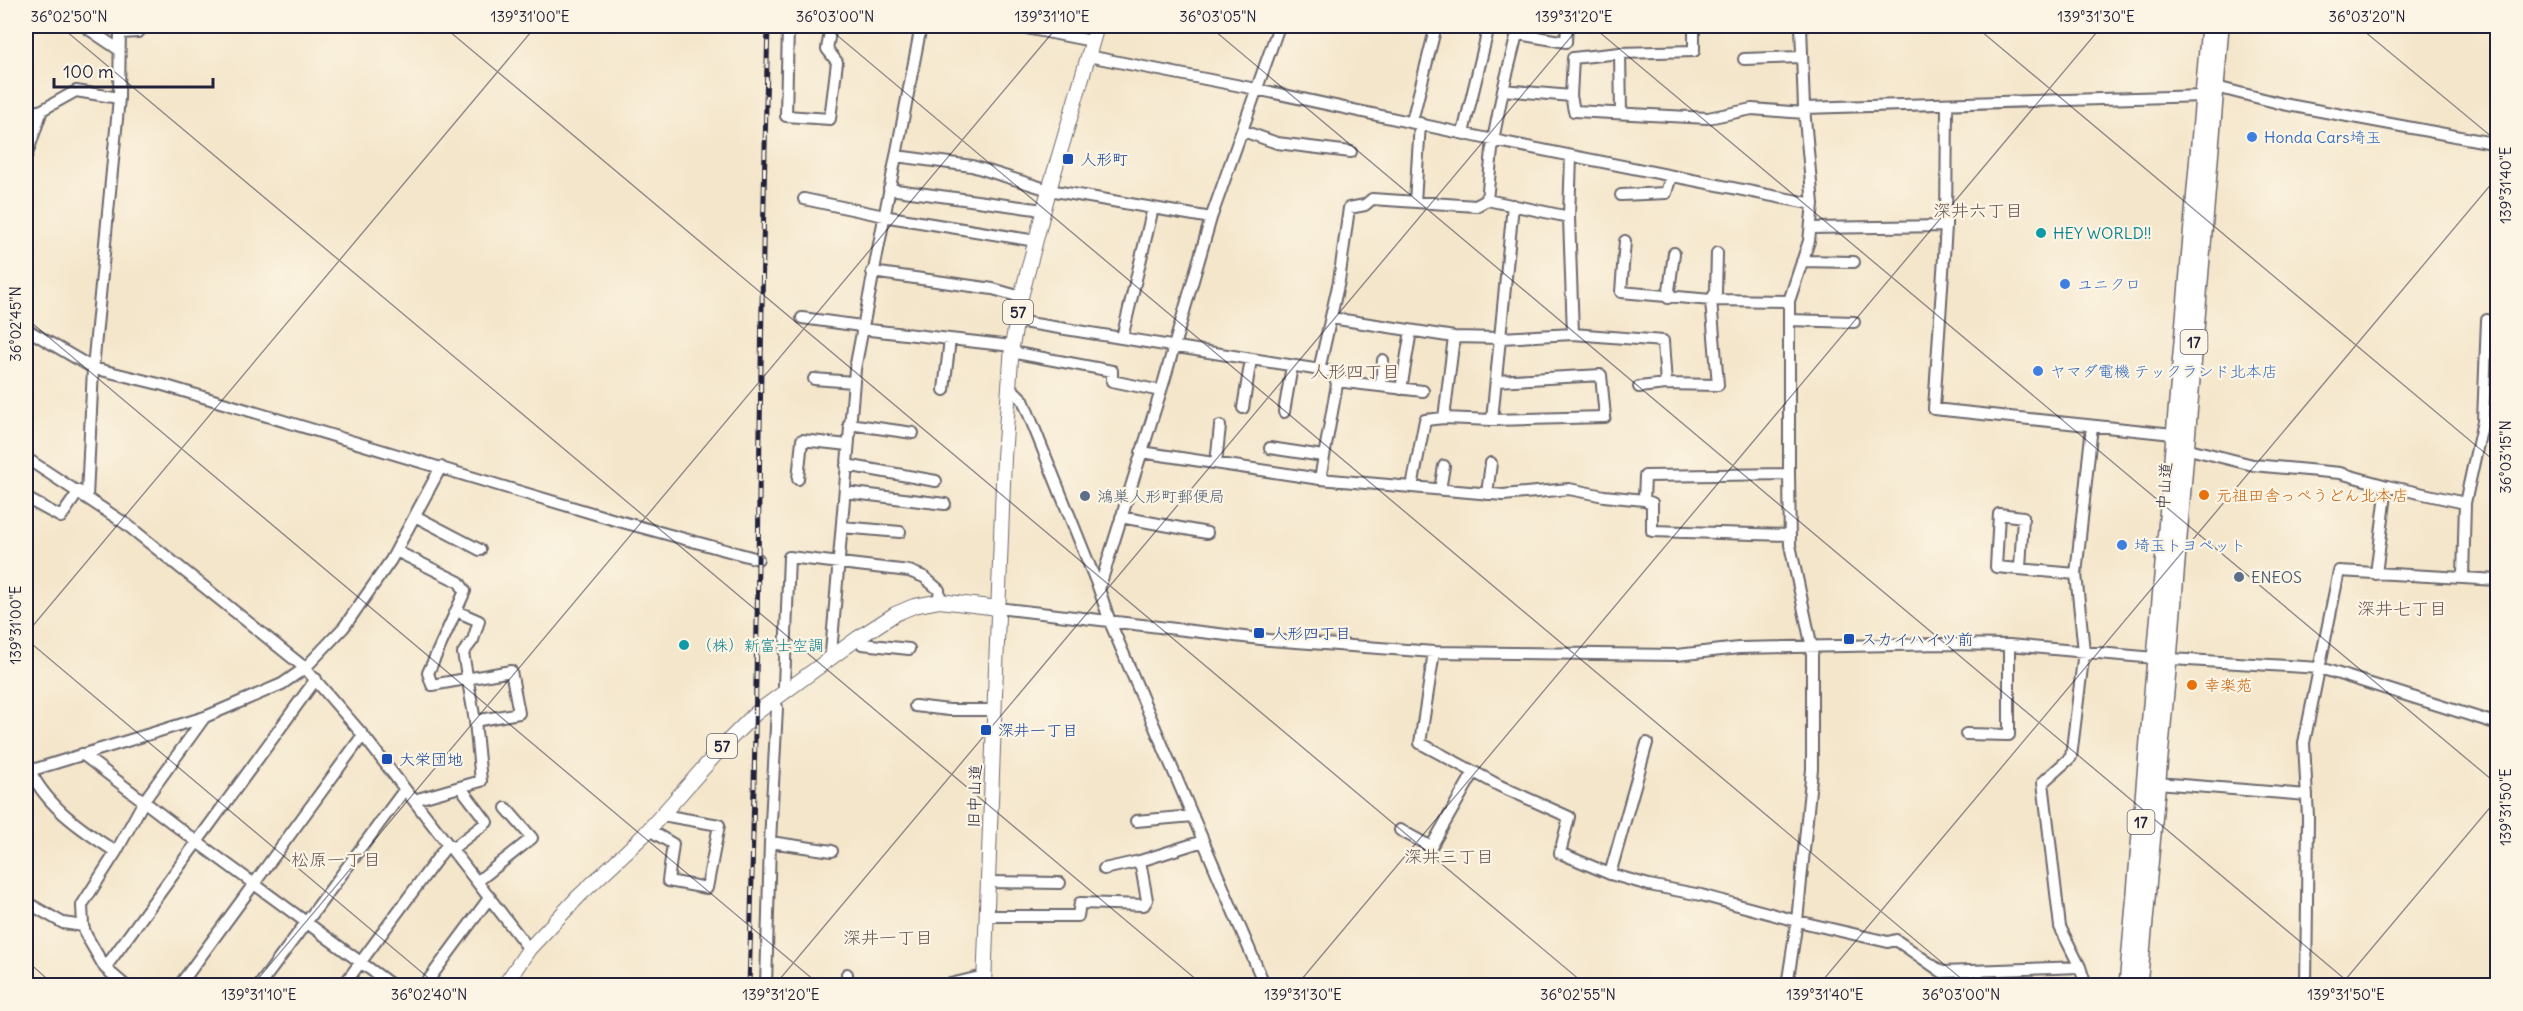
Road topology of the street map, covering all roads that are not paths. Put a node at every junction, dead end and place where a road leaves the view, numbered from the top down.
1 (84, 26) edge
2 (145, 26) edge
3 (788, 26) edge
4 (831, 26) edge
5 (921, 26) edge
6 (1016, 26) edge
7 (1097, 26) edge
8 (1279, 26) edge
9 (1436, 26) edge
10 (1489, 26) edge
11 (1567, 26) edge
12 (1694, 26) edge
13 (1801, 26) edge
14 (2209, 26) edge
15 (2221, 26) edge
16 (120, 29) edge
17 (1519, 30) edge
18 (1092, 41) junction
19 (118, 49) junction
20 (1620, 53) junction
21 (1088, 56) junction
22 (1801, 57) junction
23 (1744, 59) dead end
24 (2216, 87) junction
25 (1256, 89) junction
26 (1503, 90) junction
27 (1571, 96) junction
28 (2203, 96) junction
29 (118, 98) junction
30 (1947, 105) junction
31 (42, 110) junction
32 (1804, 110) junction
33 (1621, 113) junction
34 (26, 114) edge
35 (1416, 122) junction
36 (1243, 130) junction
37 (1463, 133) junction
38 (1493, 140) junction
39 (2498, 144) edge
40 (1351, 152) dead end
41 (896, 156) junction
42 (1571, 156) junction
43 (26, 157) edge
44 (1671, 176) junction
45 (889, 189) junction
46 (1049, 190) junction
47 (1621, 195) dead end
48 (804, 199) dead end
49 (1486, 200) junction
50 (1415, 202) junction
51 (1813, 204) junction
52 (1513, 205) junction
53 (1153, 208) junction
54 (1043, 210) junction
55 (884, 215) junction
56 (1569, 217) junction
57 (1210, 218) junction
58 (1946, 226) junction
59 (1811, 228) junction
60 (1036, 241) junction
61 (1625, 241) dead end
62 (1674, 253) dead end
63 (1717, 253) dead end
64 (1802, 261) junction
65 (1854, 262) dead end
66 (872, 272) junction
67 (1021, 297) junction
68 (1668, 298) junction
69 (1711, 300) junction
70 (1789, 301) junction
71 (802, 318) dead end
72 (1331, 318) junction
73 (1789, 320) junction
74 (2487, 320) dead end
75 (1016, 321) junction
76 (1854, 322) dead end
77 (861, 328) junction
78 (26, 329) edge
79 (1411, 331) junction
80 (1573, 334) junction
81 (1454, 337) junction
82 (1122, 338) junction
83 (1501, 338) junction
84 (950, 339) junction
85 (1174, 346) junction
86 (1012, 349) junction
87 (1251, 359) junction
88 (1383, 360) dead end
89 (1292, 366) junction
90 (93, 368) junction
91 (1319, 370) junction
92 (814, 379) dead end
93 (1336, 381) junction
94 (1496, 381) junction
95 (853, 382) junction
96 (1666, 384) junction
97 (1009, 386) junction
98 (1381, 386) junction
99 (1639, 387) dead end
100 (1401, 388) junction
101 (944, 390) dead end
102 (1161, 391) junction
103 (1423, 391) dead end
104 (1243, 408) dead end
105 (1284, 412) dead end
106 (1444, 418) junction
107 (1492, 420) junction
108 (849, 424) junction
109 (1220, 426) dead end
110 (2092, 426) junction
111 (913, 433) dead end
112 (2173, 434) junction
113 (848, 445) junction
114 (1270, 448) dead end
115 (2185, 448) junction
116 (1141, 452) junction
117 (1323, 456) junction
118 (26, 458) edge
119 (1216, 463) junction
120 (1491, 463) dead end
121 (846, 465) junction
122 (1444, 465) dead end
123 (441, 467) junction
124 (1789, 474) junction
125 (798, 479) dead end
126 (1320, 479) junction
127 (936, 481) dead end
128 (2387, 486) junction
129 (1413, 487) junction
130 (1440, 490) junction
131 (845, 492) junction
132 (83, 494) junction
133 (1487, 494) junction
134 (26, 498) edge
135 (1644, 500) junction
136 (2464, 503) junction
137 (945, 504) dead end
138 (415, 516) junction
139 (1121, 517) junction
140 (842, 527) junction
141 (900, 532) dead end
142 (1207, 533) dead end
143 (1790, 535) junction
144 (480, 550) dead end
145 (396, 551) junction
146 (758, 560) dead end
147 (838, 562) junction
148 (2020, 568) junction
149 (2076, 574) junction
150 (2376, 574) junction
151 (2463, 578) junction
152 (2498, 580) edge
153 (1099, 590) junction
154 (940, 601) junction
155 (998, 608) junction
156 (456, 611) junction
157 (1110, 622) junction
158 (858, 639) junction
159 (2009, 645) junction
160 (1812, 648) junction
161 (909, 649) dead end
162 (2084, 651) junction
163 (1434, 652) junction
164 (833, 657) junction
165 (2162, 658) junction
166 (305, 668) junction
167 (2320, 668) junction
168 (316, 679) junction
169 (469, 680) junction
170 (780, 696) junction
171 (915, 706) dead end
172 (994, 710) junction
173 (205, 717) junction
174 (475, 721) junction
175 (2498, 724) edge
176 (1966, 734) dead end
177 (363, 735) junction
178 (1647, 743) dead end
179 (82, 754) junction
180 (27, 769) edge
181 (1474, 772) junction
182 (2157, 783) junction
183 (461, 788) junction
184 (405, 789) junction
185 (2307, 795) junction
186 (414, 800) junction
187 (144, 801) junction
188 (506, 808) dead end
189 (662, 815) junction
190 (1192, 816) junction
191 (1136, 821) dead end
192 (649, 830) junction
193 (1400, 830) dead end
194 (1203, 841) junction
195 (197, 842) junction
196 (770, 842) junction
197 (450, 847) junction
198 (116, 852) junction
199 (832, 852) dead end
200 (1140, 861) junction
201 (1104, 869) dead end
202 (1610, 874) junction
203 (478, 881) junction
204 (988, 882) junction
205 (253, 883) junction
206 (1060, 883) dead end
207 (490, 897) junction
208 (26, 902) edge
209 (986, 916) junction
210 (1797, 921) junction
211 (306, 922) junction
212 (83, 926) junction
213 (529, 949) junction
214 (361, 962) junction
215 (2080, 967) junction
216 (105, 968) junction
217 (847, 974) dead end
218 (984, 981) edge
219 (126, 986) edge
220 (179, 986) edge
221 (259, 986) edge
222 (343, 986) edge
223 (393, 986) edge
224 (424, 986) edge
225 (504, 986) edge
226 (766, 986) edge
227 (848, 986) edge
228 (942, 986) edge
229 (1265, 986) edge
230 (1787, 986) edge
231 (2086, 986) edge
232 (2127, 986) edge
233 (2139, 986) edge
234 (2306, 986) edge

1 - 19 street
2 - 16 street
3 - 4 street
5 - 41 street
6 - 18 street
7 - 18 main road, 57
8 - 25 street
9 - 35 street
10 - 37 street
11 - 17 street
12 - 20 street
13 - 22 street
14 - 28 highway, 中山道 / 17
15 - 24 highway, 中山道 / 17
16 - 19 street
17 - 26 street
18 - 21 main road, 57
19 - 29 street
20 - 27 street
20 - 33 street
21 - 25 street
21 - 46 main road, 57
22 - 23 street
22 - 32 street
24 - 39 street
24 - 115 highway, 中山道 / 17
25 - 35 street
25 - 36 street
26 - 27 street
26 - 38 street
27 - 33 street
28 - 30 street
28 - 112 highway, 中山道 / 17
29 - 31 street
29 - 90 street
30 - 32 street
30 - 58 street
31 - 34 street
31 - 43 street
32 - 33 street
32 - 51 street
35 - 37 street
35 - 50 street
36 - 40 street
36 - 57 street
37 - 38 street
38 - 42 street
38 - 49 street
41 - 45 street
41 - 46 street
42 - 44 street
42 - 56 street
44 - 47 street
44 - 51 street
45 - 54 street
45 - 55 street
46 - 53 street
46 - 54 main road, 57
48 - 55 street
49 - 50 street
49 - 52 street
50 - 72 street
51 - 59 street
52 - 56 street
52 - 83 street
53 - 57 street
53 - 82 street
54 - 60 main road, 57
55 - 60 street
55 - 66 street
56 - 80 street
57 - 85 street
58 - 59 street
58 - 110 street
59 - 64 street
60 - 67 main road, 57
61 - 68 street
62 - 68 street
63 - 69 street
64 - 65 street
64 - 70 street
66 - 67 street
66 - 77 street
67 - 75 main road, 57
68 - 69 street
69 - 70 street
69 - 96 street
70 - 73 street
71 - 77 street
72 - 79 street
72 - 91 street
73 - 76 street
73 - 124 street
74 - 136 street
75 - 82 street
75 - 86 main road, 57
77 - 84 street
77 - 95 street
78 - 90 street
79 - 81 street
79 - 100 street
80 - 83 street
80 - 96 street
81 - 83 street
81 - 106 street
82 - 85 street
83 - 94 street
84 - 86 street
84 - 101 street
85 - 87 street
85 - 102 street
86 - 97 main road, 57
86 - 102 street
87 - 89 street
87 - 104 street
88 - 98 street
89 - 91 street
89 - 105 street
90 - 123 street
90 - 132 street
91 - 93 street
92 - 95 street
93 - 98 street
93 - 117 street
94 - 107 street
94 - 107 street
95 - 108 street
96 - 99 street
97 - 153 street
97 - 155 main road, 57
98 - 100 street
100 - 103 street
102 - 116 street
106 - 107 street
106 - 129 street
108 - 111 street
108 - 113 street
109 - 119 street
110 - 112 street
110 - 149 street
112 - 165 highway, 中山道 / 17
113 - 121 street
113 - 125 street
114 - 117 street
115 - 128 street
115 - 165 highway, 中山道 / 17
116 - 119 street
116 - 139 street
117 - 126 street
118 - 132 street
119 - 126 street
120 - 133 street
121 - 127 street
121 - 131 street
122 - 130 street
123 - 138 street
123 - 146 street
124 - 135 street
124 - 143 street
126 - 129 street
128 - 136 street
128 - 150 street
129 - 130 street
130 - 133 street
131 - 137 street
131 - 140 street
132 - 134 street
132 - 166 street
133 - 135 street
135 - 143 street
136 - 151 street
138 - 144 street
138 - 145 street
139 - 142 street
139 - 153 street
140 - 141 street
140 - 147 street
143 - 160 street
145 - 156 street
145 - 166 street
147 - 154 street
147 - 164 street
147 - 170 street
148 - 148 street
148 - 149 street
149 - 162 street
150 - 151 street
150 - 167 street
151 - 152 street
153 - 157 street
154 - 155 main road, 57
154 - 158 main road, 57
155 - 157 street
155 - 172 main road, 旧中山道
156 - 169 street
156 - 169 street
157 - 163 street
157 - 190 street
158 - 161 street
158 - 164 main road, 57
159 - 160 street
159 - 162 street
159 - 176 street
160 - 163 street
160 - 210 street
162 - 165 street
162 - 215 street
163 - 181 street
164 - 170 main road, 57
165 - 167 street
165 - 182 highway, 中山道 / 17
165 - 232 highway, 中山道 / 17
166 - 168 street
166 - 173 street
167 - 175 street
167 - 185 street
168 - 177 street
168 - 195 street
169 - 174 street
169 - 174 street
170 - 189 main road, 57
170 - 196 street
171 - 172 street
172 - 204 main road, 旧中山道
173 - 179 street
173 - 187 street
174 - 183 street
177 - 184 street
177 - 205 street
178 - 202 street
179 - 180 street
179 - 187 street
180 - 198 street
181 - 193 street
181 - 202 street
182 - 185 street
182 - 233 highway, 中山道 / 17
183 - 186 street
183 - 197 street
184 - 186 street
184 - 211 street
185 - 234 street
186 - 197 street
187 - 195 street
187 - 198 street
188 - 203 street
189 - 192 main road, 57
189 - 192 street
190 - 191 street
190 - 194 street
192 - 213 main road, 57
194 - 200 street
194 - 229 street
195 - 205 street
195 - 216 street
196 - 199 street
196 - 226 street
197 - 203 street
197 - 214 street
198 - 212 street
200 - 201 street
200 - 209 street
202 - 210 street
203 - 207 street
204 - 206 street
204 - 209 main road, 旧中山道
205 - 211 street
205 - 220 street
207 - 213 street
207 - 224 street
208 - 212 street
209 - 218 main road, 旧中山道
210 - 215 street
210 - 230 street
211 - 214 street
211 - 221 street
212 - 216 street
213 - 225 main road, 57
214 - 222 street
214 - 223 street
215 - 231 street
216 - 219 street
217 - 227 street
218 - 228 street

